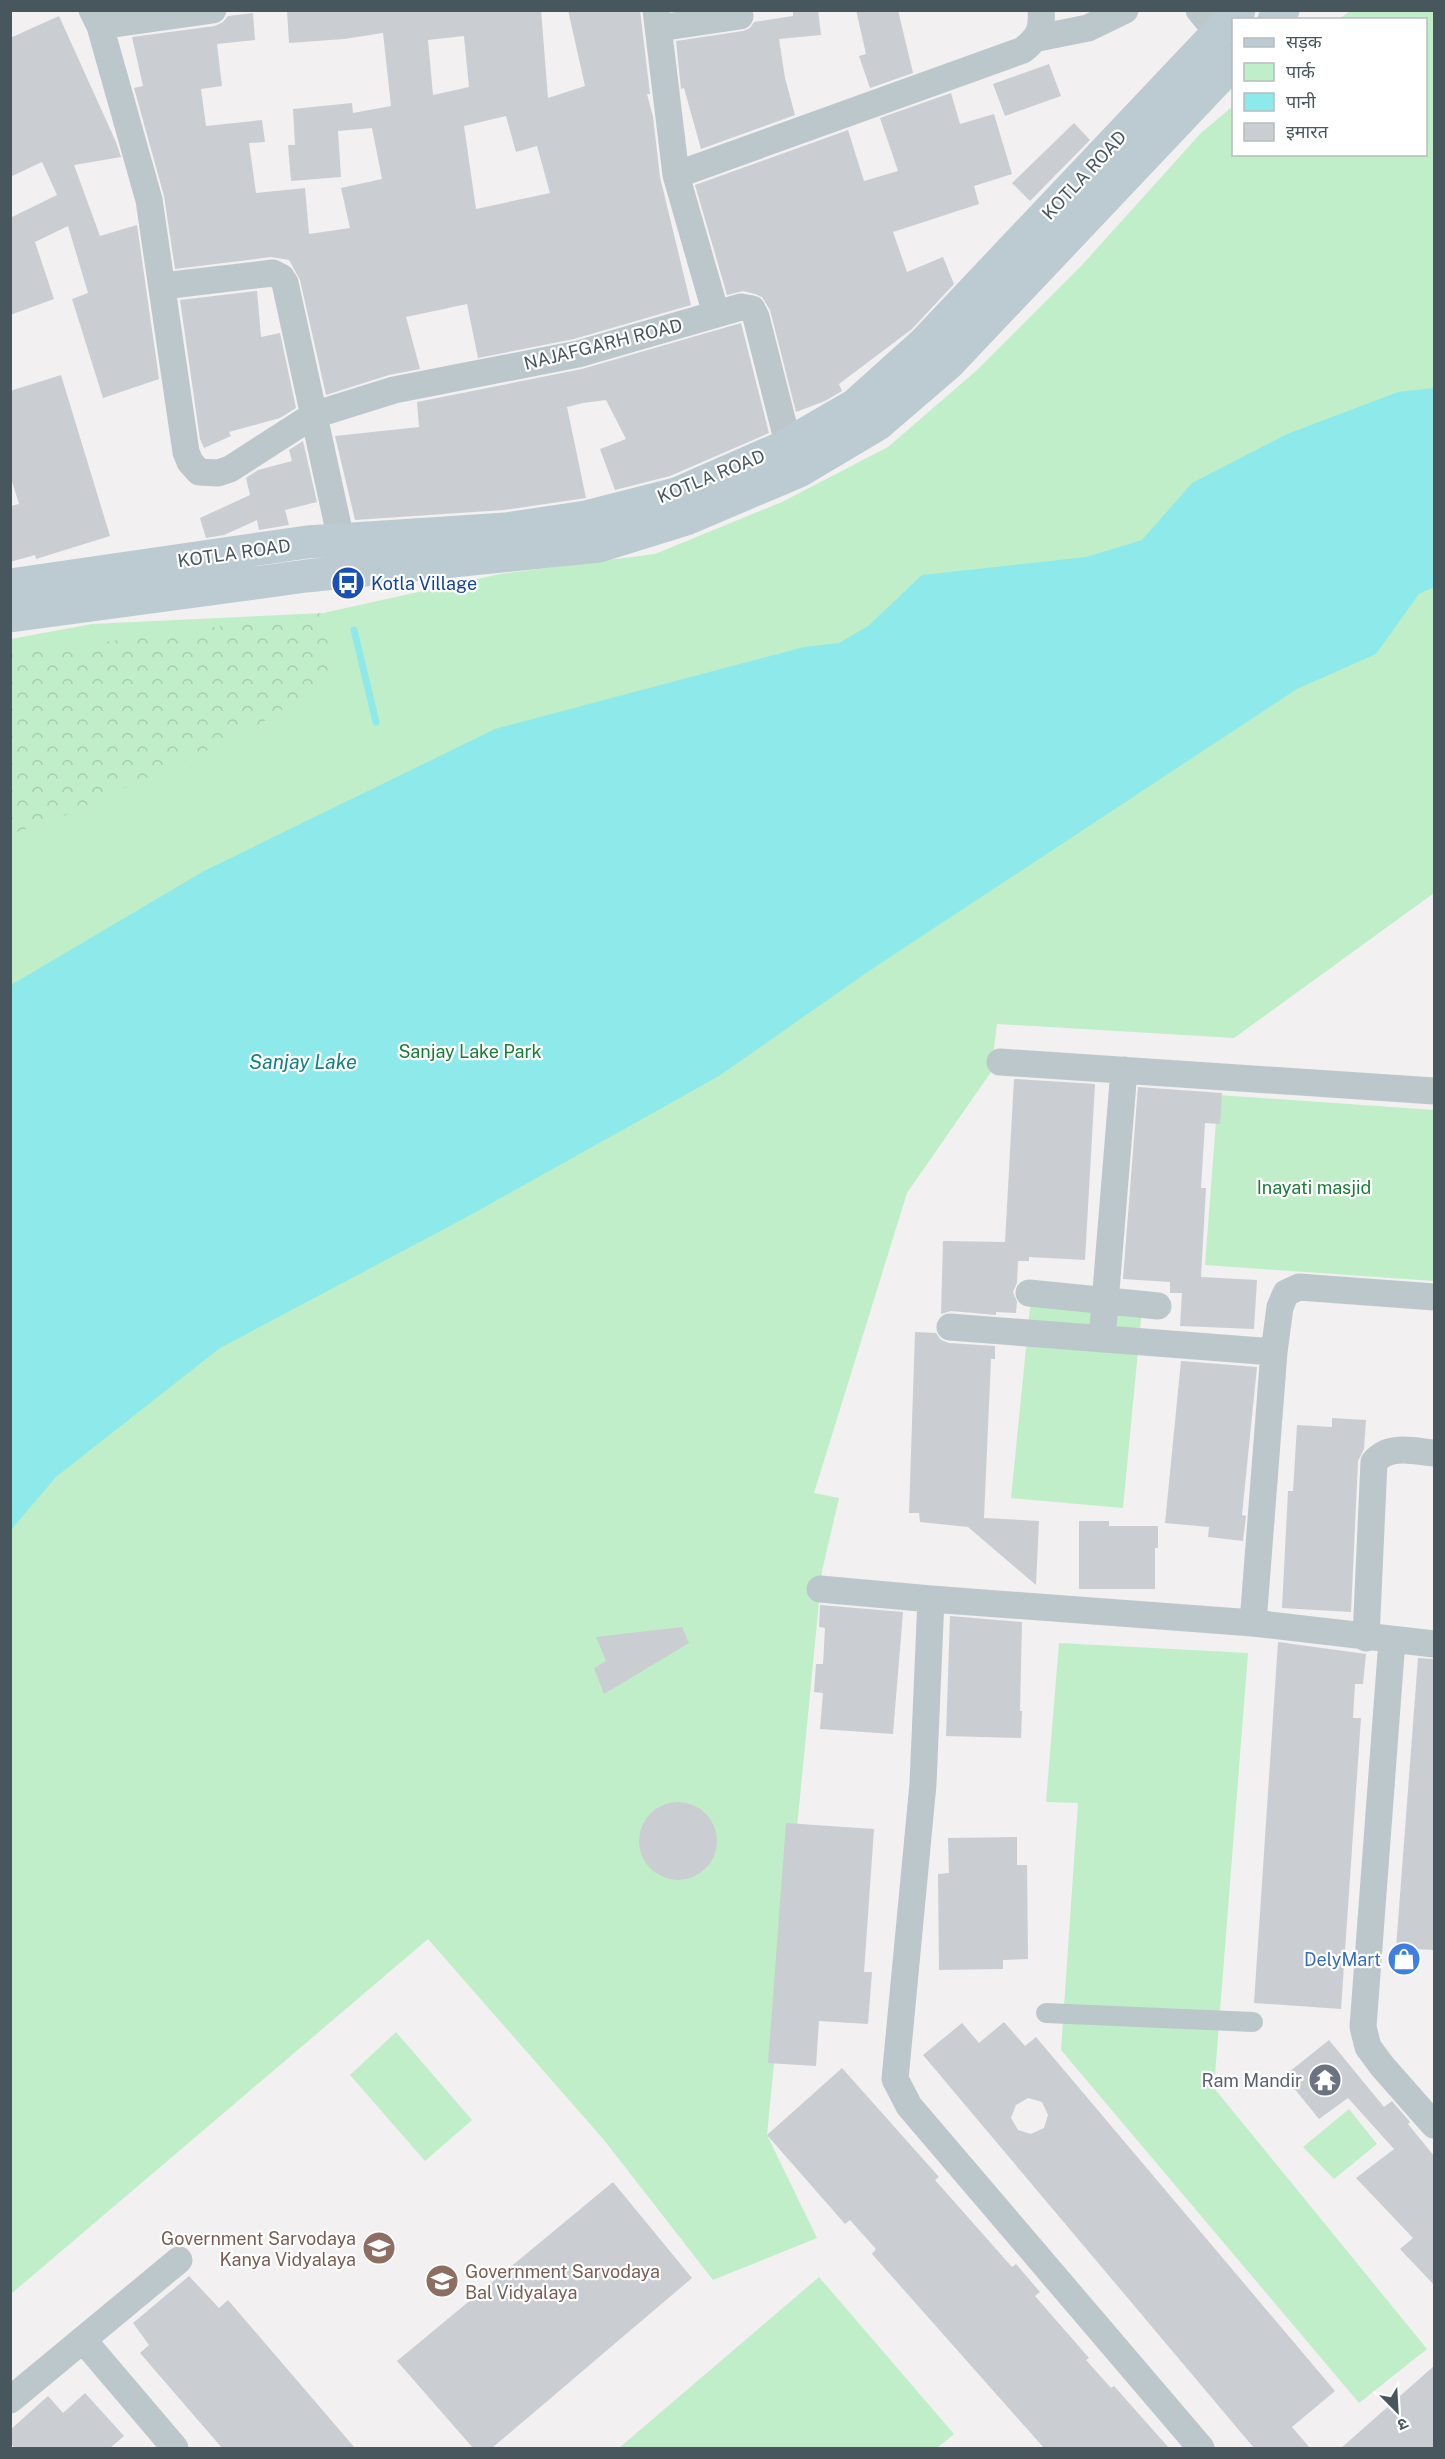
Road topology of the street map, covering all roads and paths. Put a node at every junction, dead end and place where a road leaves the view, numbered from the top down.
1 (213, 10) edge
2 (1041, 10) edge
3 (1125, 10) edge
4 (740, 16) dead end
5 (96, 18) edge
6 (658, 19) edge
7 (1223, 27) edge
8 (1038, 38) junction
9 (1232, 63) edge
10 (676, 175) junction
11 (163, 286) junction
12 (716, 314) junction
13 (314, 415) junction
14 (788, 443) junction
15 (344, 556) junction
16 (10, 585) edge
17 (10, 616) edge
18 (1000, 1062) dead end
19 (1124, 1070) junction
20 (1434, 1091) edge
21 (1029, 1293) dead end
22 (1434, 1297) edge
23 (1104, 1299) junction
24 (1158, 1306) dead end
25 (950, 1327) dead end
26 (1102, 1339) junction
27 (1274, 1352) junction
28 (1434, 1453) edge
29 (820, 1589) dead end
30 (931, 1599) junction
31 (1253, 1623) junction
32 (1379, 1639) junction
33 (1434, 1644) edge
34 (1046, 2013) dead end
35 (1252, 2022) dead end
36 (1434, 2125) edge
37 (179, 2260) dead end
38 (84, 2341) junction
39 (10, 2400) edge
40 (175, 2448) edge
41 (1201, 2448) edge

1 - 5 street
2 - 8 street
3 - 8 street
4 - 6 street
5 - 11 street
6 - 10 street
7 - 14 main road, KOTLA ROAD
8 - 10 street
9 - 15 main road, KOTLA ROAD
10 - 12 street
11 - 13 street
11 - 13 street, NAJAFGARH ROAD
12 - 13 street, NAJAFGARH ROAD
12 - 14 street, NAJAFGARH ROAD
13 - 15 street
14 - 15 main road, KOTLA ROAD
15 - 16 main road, KOTLA ROAD
15 - 17 main road, KOTLA ROAD
18 - 19 street
19 - 20 street
19 - 23 street
21 - 23 street
22 - 27 street
23 - 24 street
23 - 26 street
25 - 26 street
26 - 27 street
27 - 31 street
28 - 32 street
29 - 30 street
30 - 31 street
30 - 41 street
31 - 32 street
32 - 33 street
32 - 36 street
34 - 35 street
37 - 38 street
38 - 39 street
38 - 40 street

